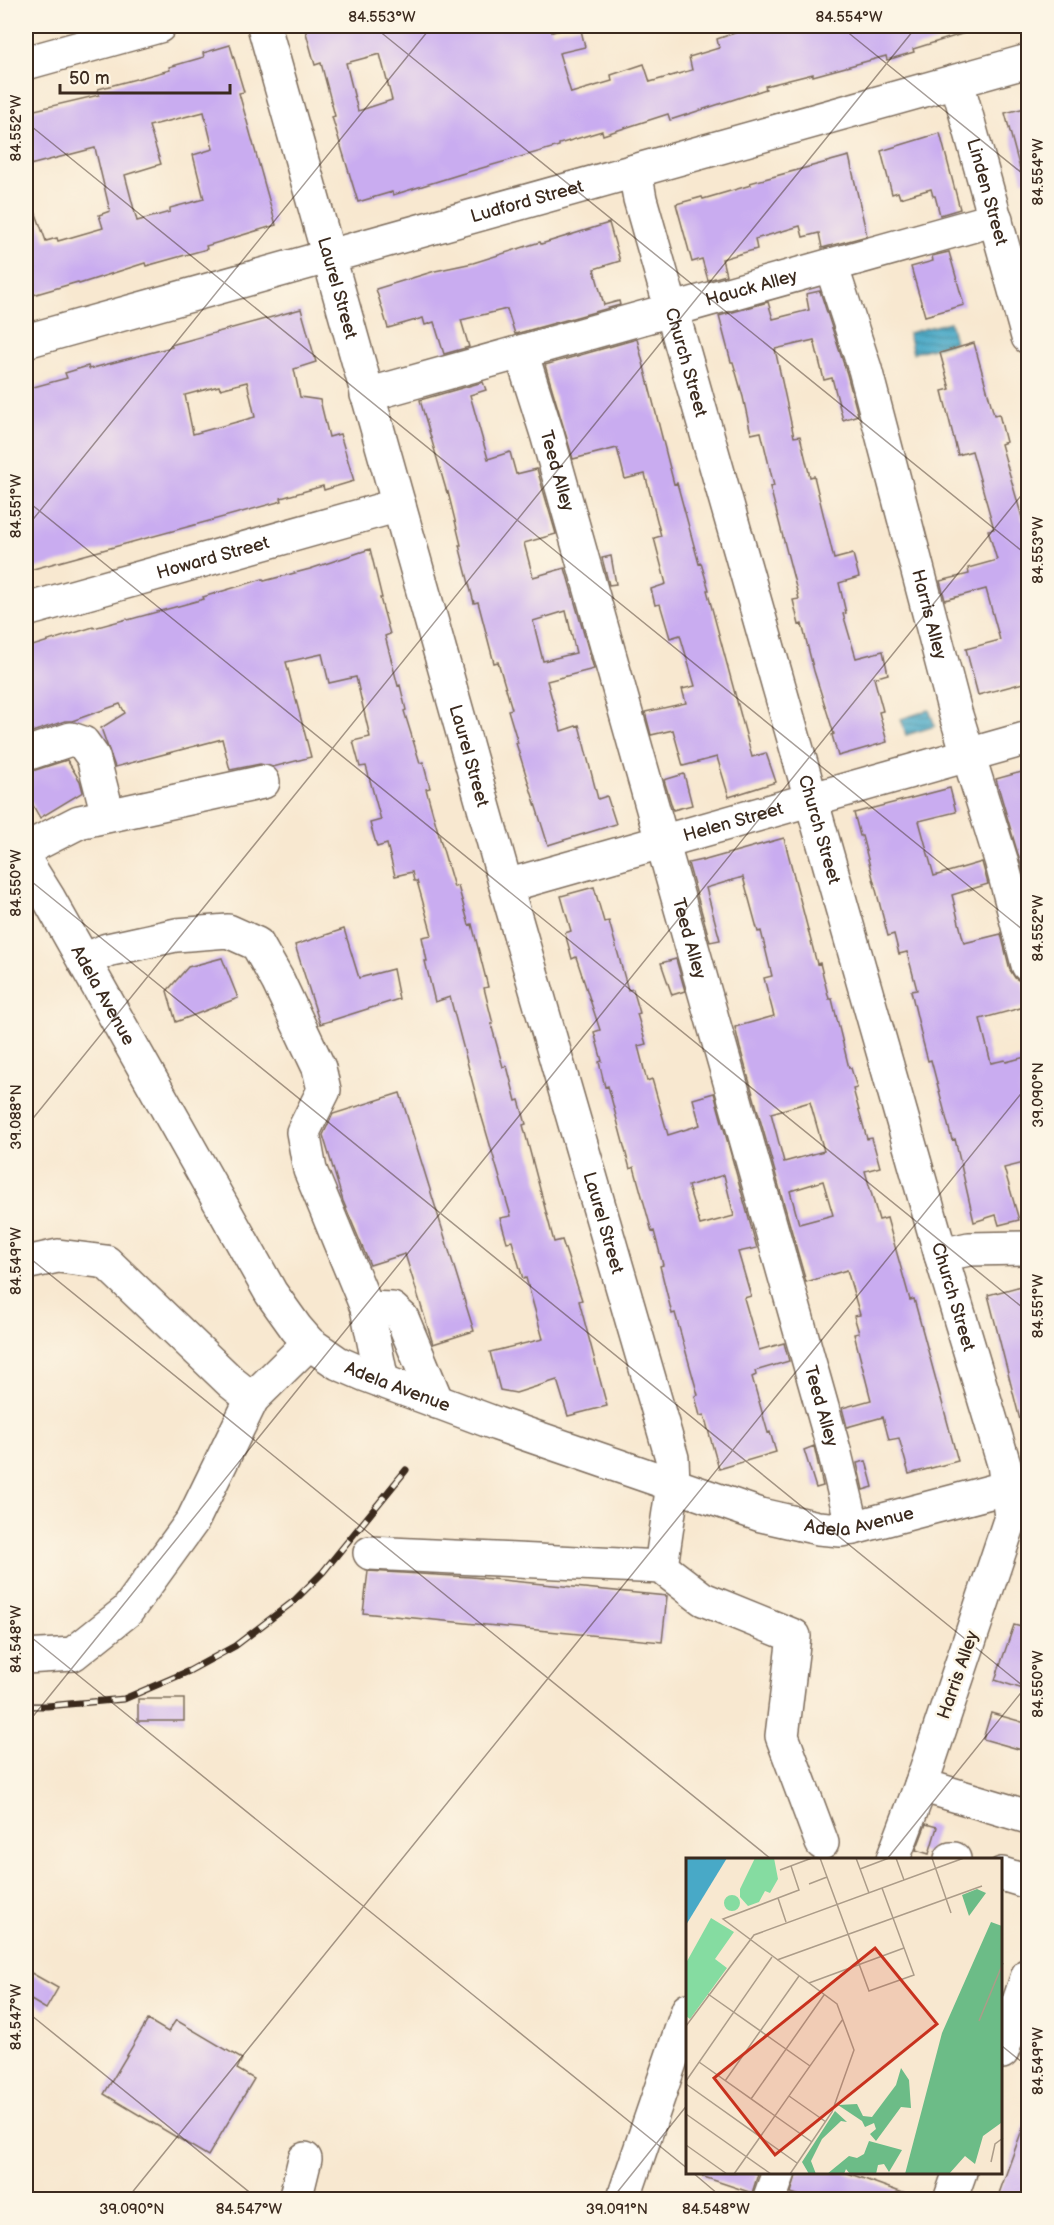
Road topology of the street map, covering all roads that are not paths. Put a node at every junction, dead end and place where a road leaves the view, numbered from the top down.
1 (159, 26) edge
2 (264, 26) edge
3 (1029, 61) edge
4 (26, 63) edge
5 (957, 82) junction
6 (635, 171) junction
7 (996, 219) junction
8 (330, 257) junction
9 (831, 265) junction
10 (671, 310) junction
11 (1029, 337) edge
12 (26, 341) edge
13 (521, 352) junction
14 (368, 395) junction
15 (399, 505) junction
16 (26, 610) edge
17 (1029, 738) edge
18 (26, 754) edge
19 (968, 754) junction
20 (263, 782) dead end
21 (812, 799) junction
22 (108, 815) junction
23 (662, 842) junction
24 (26, 849) edge
25 (26, 861) edge
26 (506, 886) junction
27 (84, 961) junction
28 (1029, 964) edge
29 (1029, 1248) edge
30 (942, 1255) junction
31 (26, 1263) edge
32 (367, 1308) junction
33 (309, 1342) junction
34 (382, 1381) junction
35 (252, 1399) junction
36 (437, 1402) junction
37 (673, 1484) junction
38 (1018, 1485) edge
39 (853, 1528) junction
40 (370, 1553) dead end
41 (661, 1567) junction
42 (26, 1657) edge
43 (921, 1785) junction
44 (1029, 1817) edge
45 (822, 1843) dead end
46 (902, 1856) edge
47 (1003, 1874) edge
48 (1029, 1882) edge
49 (1021, 1980) edge
50 (686, 2016) edge
51 (1003, 2048) edge
52 (305, 2159) dead end
53 (778, 2174) edge
54 (959, 2174) edge
55 (295, 2199) edge
56 (623, 2199) edge
57 (769, 2199) edge
58 (950, 2199) edge

1 - 4 street
2 - 8 street, Laurel Street
3 - 5 street, Ludford Street
5 - 6 street, Ludford Street
5 - 7 street, Linden Street
6 - 8 street, Ludford Street
6 - 10 street, Church Street
7 - 9 street, Hauck Alley
7 - 11 street, Linden Street
8 - 12 street, Ludford Street
8 - 14 street, Laurel Street
9 - 10 street, Hauck Alley
9 - 19 street, Harris Alley
10 - 13 street, Hauck Alley
10 - 21 street, Church Street
13 - 14 street, Hauck Alley
13 - 23 street, Teed Alley
14 - 15 street, Laurel Street
15 - 16 street, Howard Street
15 - 26 street, Laurel Street
17 - 19 street, Helen Street
18 - 22 street
19 - 21 street, Helen Street
19 - 28 street, Harris Alley
20 - 22 street
21 - 23 street, Helen Street
21 - 30 street, Church Street
22 - 24 street
23 - 26 street, Helen Street
23 - 39 street, Teed Alley
25 - 27 street, Adela Avenue
26 - 37 street, Laurel Street
27 - 32 street
27 - 33 street, Adela Avenue
29 - 30 street
30 - 38 street, Church Street
31 - 35 street
32 - 34 street
32 - 36 street
33 - 34 street, Adela Avenue
33 - 35 street
34 - 36 street, Adela Avenue
35 - 42 street
36 - 37 street, Adela Avenue
37 - 39 street, Adela Avenue
37 - 41 street, Laurel Street
38 - 39 street, Adela Avenue
38 - 43 street, Harris Alley
40 - 41 street
41 - 45 street
43 - 44 street
43 - 46 street, Harris Alley
47 - 48 street
49 - 51 street
50 - 56 street
52 - 55 street
53 - 57 street
54 - 58 street

